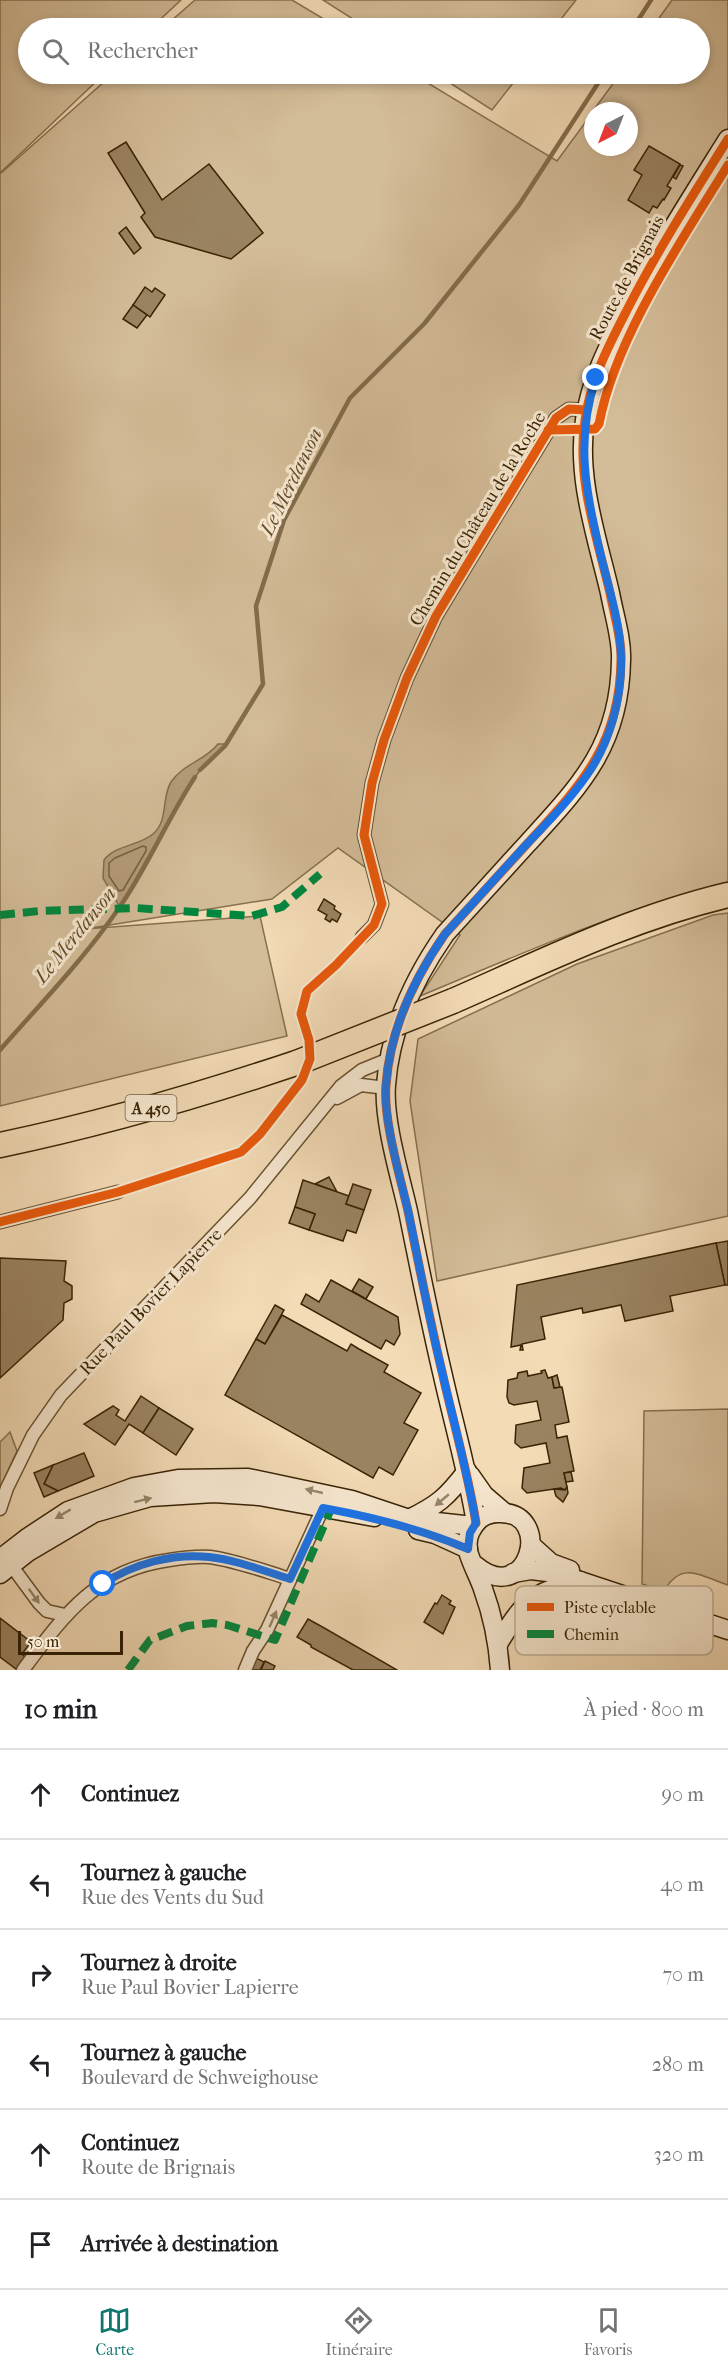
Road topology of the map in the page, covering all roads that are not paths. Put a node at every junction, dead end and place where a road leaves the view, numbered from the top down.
1 (728, 139) edge
2 (586, 410) junction
3 (728, 895) edge
4 (362, 937) dead end
5 (389, 1059) junction
6 (386, 1088) junction
7 (323, 1107) junction
8 (0, 1145) edge
9 (118, 1192) dead end
10 (0, 1222) edge
11 (467, 1471) junction
12 (323, 1508) junction
13 (0, 1509) edge
14 (505, 1513) junction
15 (409, 1519) junction
16 (474, 1525) junction
17 (531, 1545) junction
18 (471, 1557) junction
19 (4, 1566) edge
20 (509, 1574) junction
21 (290, 1579) junction
22 (580, 1581) junction
23 (562, 1586) edge
24 (595, 1586) edge
25 (613, 1586) edge
26 (491, 1611) junction
27 (65, 1615) junction
28 (515, 1616) edge
29 (713, 1625) edge
30 (728, 1630) edge
31 (498, 1644) junction
32 (23, 1670) edge
33 (245, 1670) edge
34 (500, 1670) edge

1 - 2 street, Route de Brignais
2 - 4 street, Chemin du Château de la Roche
2 - 5 street, Route de Brignais
3 - 8 highway, A 450, bridge
5 - 6 street, Route de Brignais
5 - 7 street, Rue Paul Bovier Lapierre
6 - 7 street, Rue Paul Bovier Lapierre
6 - 11 street, Route de Brignais
7 - 13 street, Rue Paul Bovier Lapierre
9 - 10 street
11 - 14 street
11 -> 15 street
11 - 16 street, Route de Brignais
12 - 18 street
19 -> 12 street
12 - 21 street
14 - 16 street
14 - 17 street
15 - 16 street
15 -> 19 street
16 - 18 street
17 - 20 street
17 - 25 street
18 - 20 street
18 - 26 street
19 -> 27 street
20 - 22 street
20 - 26 street
21 - 27 street
33 -> 21 street
22 - 23 street
22 - 24 street
26 - 31 street
27 - 32 street
28 - 31 street
29 - 30 street
31 - 34 street

